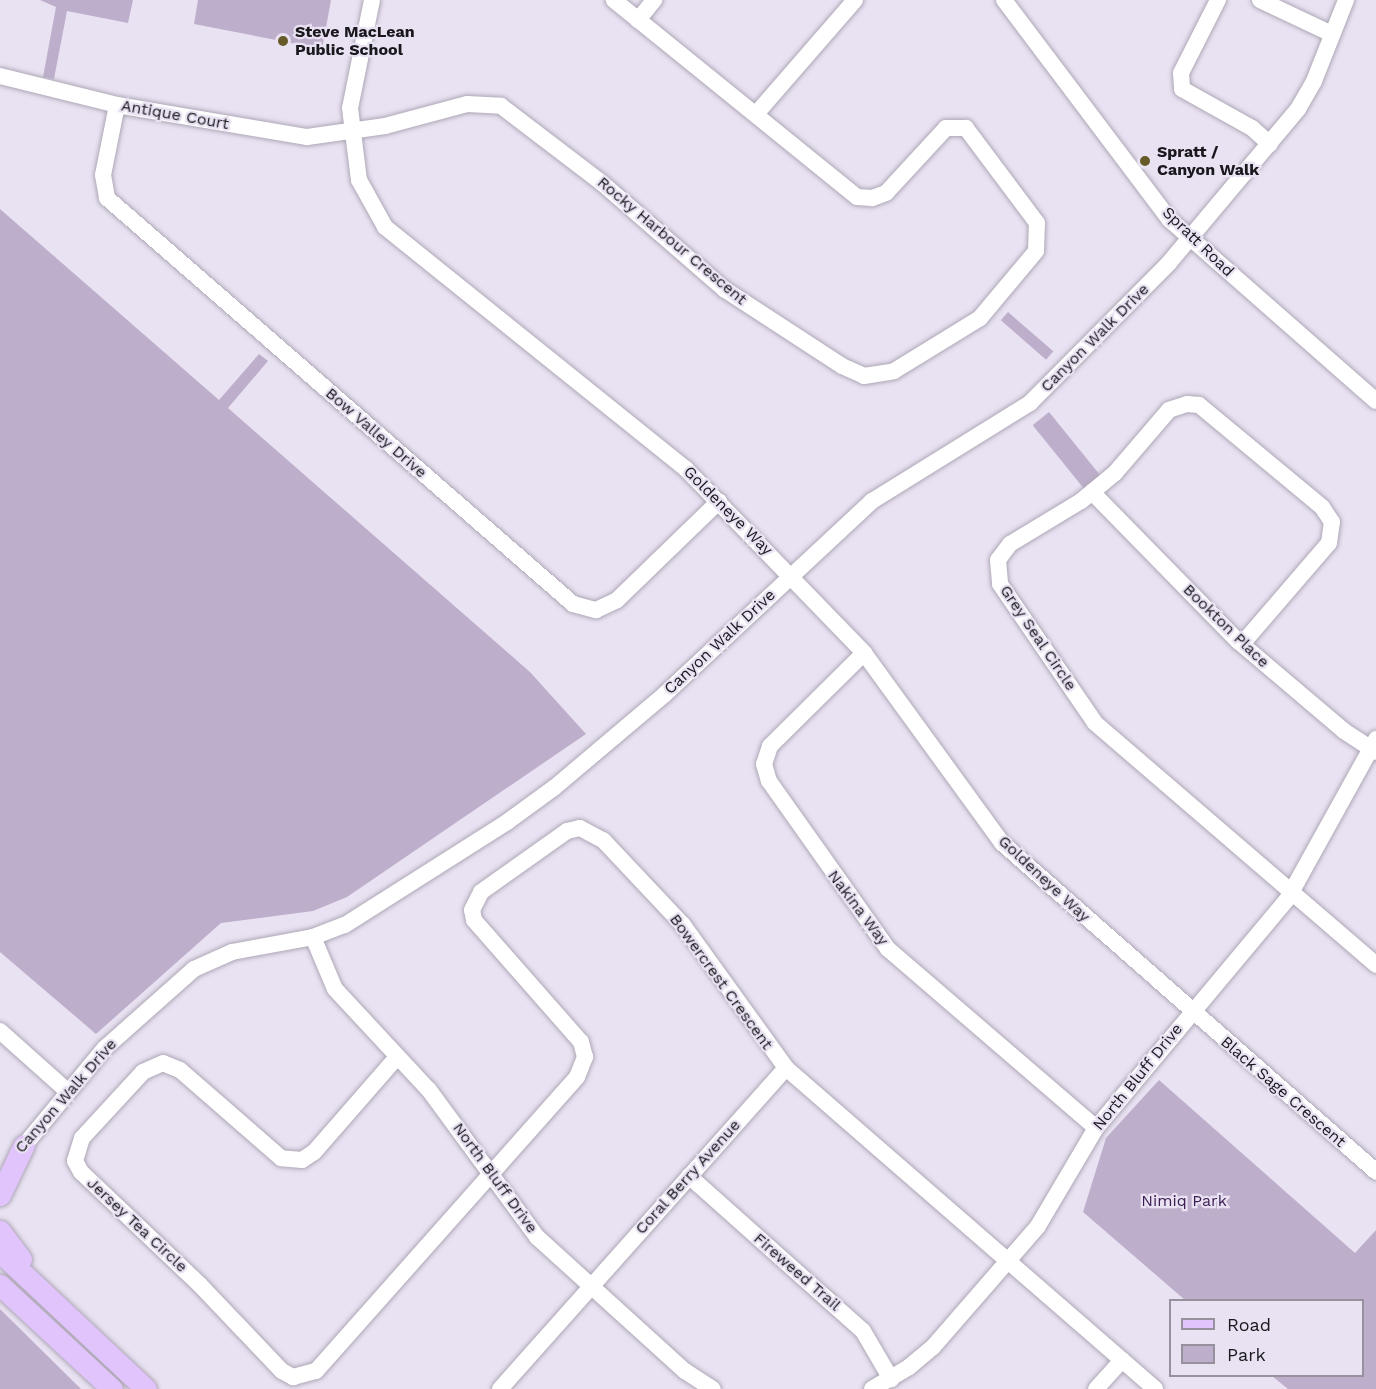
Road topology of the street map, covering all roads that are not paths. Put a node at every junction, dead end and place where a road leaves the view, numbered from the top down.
1 (372, 0) edge
2 (614, 0) edge
3 (654, 0) edge
4 (855, 0) edge
5 (1004, 0) edge
6 (1218, 0) edge
7 (1260, 0) edge
8 (1346, 0) edge
9 (638, 20) junction
10 (1332, 34) junction
11 (0, 76) edge
12 (117, 105) junction
13 (756, 114) junction
14 (352, 132) junction
15 (1270, 144) junction
16 (1190, 240) junction
17 (1376, 401) edge
18 (1092, 492) junction
19 (719, 501) junction
20 (791, 576) junction
21 (1242, 644) junction
22 (864, 653) junction
23 (1374, 746) edge
24 (1292, 892) junction
25 (313, 936) junction
26 (1376, 965) edge
27 (1191, 1011) junction
28 (0, 1032) edge
29 (397, 1057) junction
30 (786, 1068) junction
31 (67, 1091) junction
32 (1096, 1128) junction
33 (24, 1146) junction
34 (0, 1162) edge
35 (1376, 1172) edge
36 (0, 1173) edge
37 (492, 1175) junction
38 (688, 1176) junction
39 (0, 1195) edge
40 (0, 1231) edge
41 (0, 1252) edge
42 (1008, 1261) junction
43 (0, 1285) edge
44 (591, 1285) junction
45 (52, 1299) junction
46 (1122, 1360) junction
47 (891, 1379) junction
48 (707, 1388) edge
49 (112, 1389) edge
50 (146, 1389) edge
51 (500, 1389) edge
52 (872, 1389) edge
53 (1096, 1389) edge
54 (1155, 1389) edge

1 - 14 street, Goldeneye Way
2 - 9 street, Rocky Harbour Crescent
3 - 9 street
4 - 13 street
5 - 16 street, Spratt Road
6 - 15 street
7 - 10 street
8 - 10 street, Canyon Walk Drive
9 - 13 street, Rocky Harbour Crescent
10 - 15 street, Canyon Walk Drive
11 - 12 street, Antique Court
12 - 14 street, Antique Court
12 - 19 street, Bow Valley Drive
13 - 14 street, Rocky Harbour Crescent
14 - 19 street, Goldeneye Way
15 - 16 street, Canyon Walk Drive
16 - 17 street, Spratt Road
16 - 20 street, Canyon Walk Drive
18 - 21 street, Bookton Place
18 - 21 street, Grey Seal Circle
18 - 24 street, Grey Seal Circle
19 - 20 street, Goldeneye Way
20 - 22 street, Goldeneye Way
20 - 25 street, Canyon Walk Drive
21 - 23 street, Bookton Place
22 - 27 street, Goldeneye Way
22 - 32 street, Nakina Way
23 - 24 street, North Bluff Drive
24 - 26 street
24 - 27 street, North Bluff Drive
25 - 29 street, North Bluff Drive
25 - 31 street, Canyon Walk Drive
27 - 32 street, North Bluff Drive
27 - 35 street, Black Sage Crescent
28 - 31 street
29 - 37 street, North Bluff Drive
29 - 37 street, Jersey Tea Circle
30 - 37 street, Bowercrest Crescent
30 - 38 street, Coral Berry Avenue
30 - 42 street, Bowercrest Crescent
31 - 33 street, Canyon Walk Drive
32 - 42 street, North Bluff Drive
33 - 34 main road
33 - 36 street, Canyon Walk Drive
33 - 39 main road
37 - 44 street, North Bluff Drive
38 - 44 street, Coral Berry Avenue
38 - 47 street, Fireweed Trail
40 - 45 main road
41 - 45 main road
42 - 46 street, Bowercrest Crescent
42 - 47 street, North Bluff Drive
43 - 49 main road
44 - 48 street, North Bluff Drive
44 - 51 street, Coral Berry Avenue
45 - 50 main road
46 - 53 street
46 - 54 street, Bowercrest Crescent
47 - 52 street, North Bluff Drive

